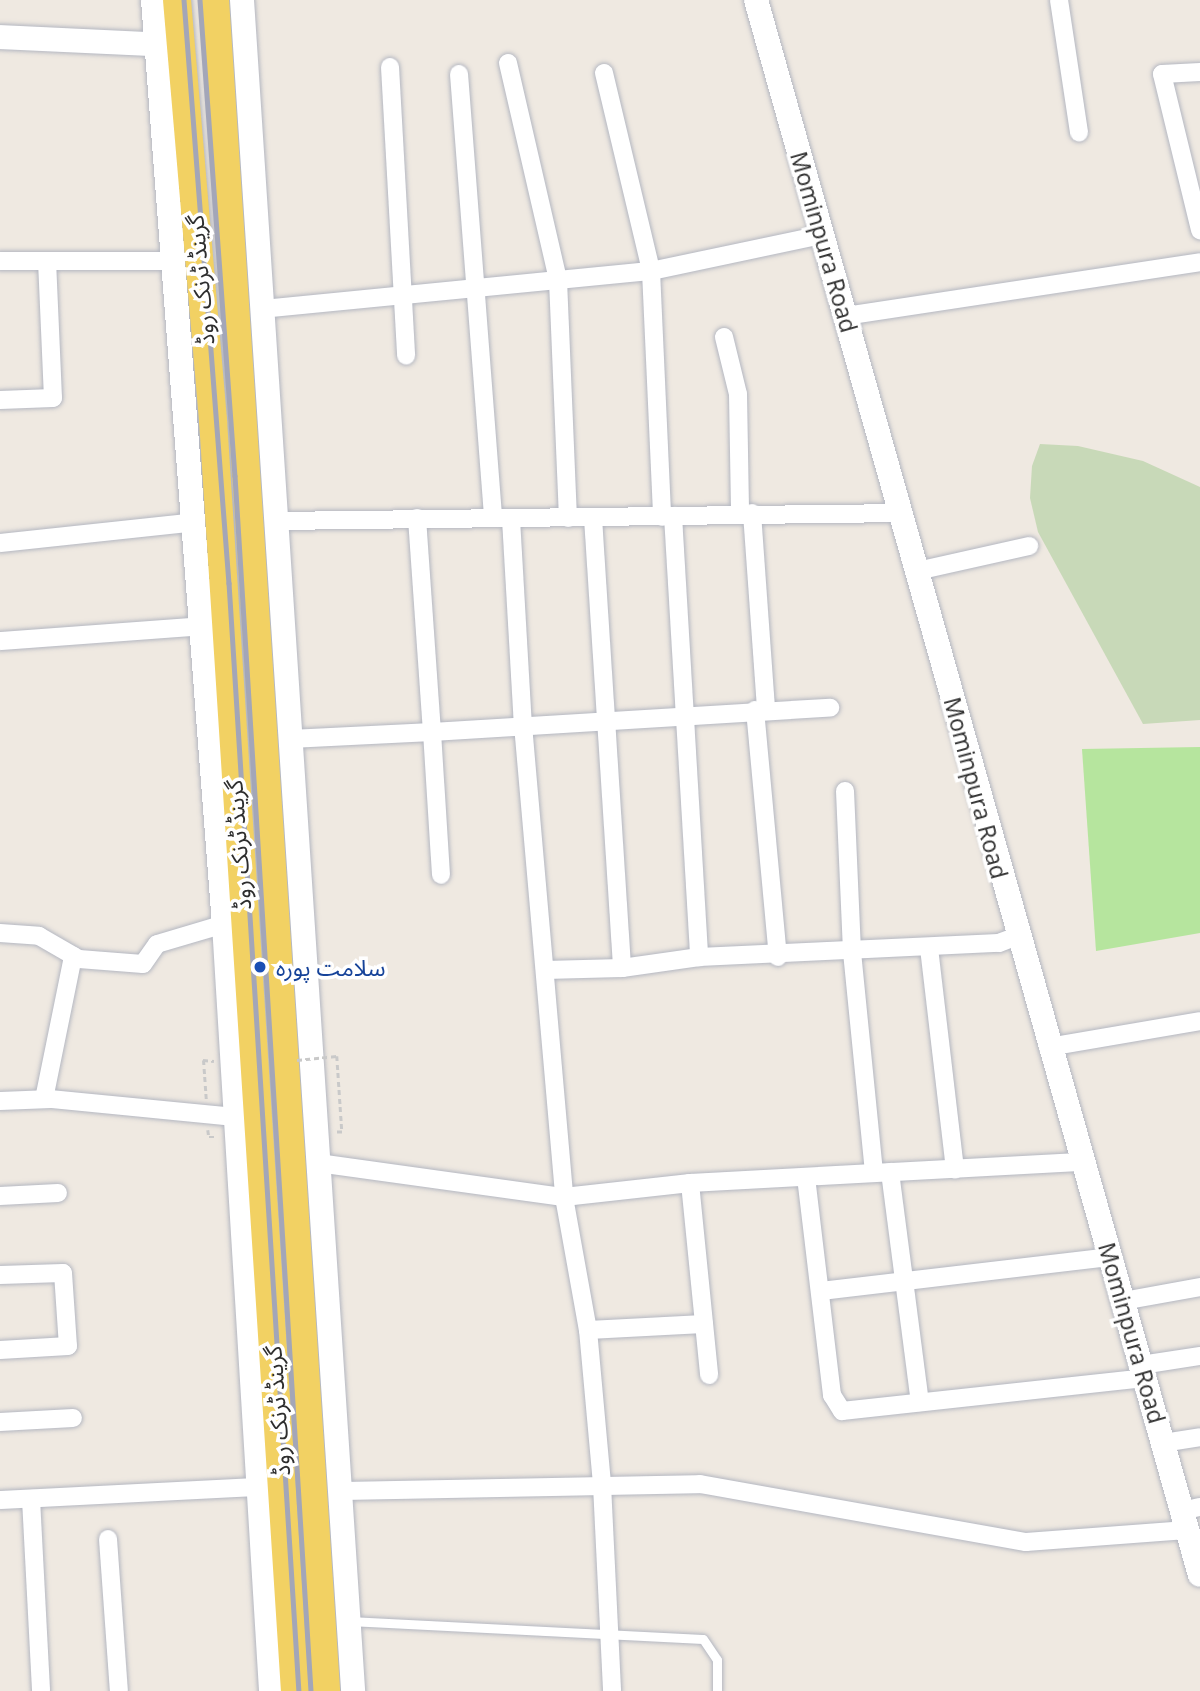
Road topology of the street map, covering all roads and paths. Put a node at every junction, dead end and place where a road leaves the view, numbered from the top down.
1 (153, 0) edge
2 (177, 0) edge
3 (215, 0) edge
4 (242, 0) edge
5 (756, 0) edge
6 (1059, 0) edge
7 (0, 37) edge
8 (168, 45) junction
9 (508, 62) dead end
10 (390, 67) dead end
11 (1200, 72) edge
12 (604, 73) dead end
13 (459, 74) dead end
14 (1079, 132) dead end
15 (1200, 230) edge
16 (822, 235) junction
17 (0, 261) edge
18 (47, 261) junction
19 (170, 261) junction
20 (1200, 262) edge
21 (651, 271) junction
22 (558, 280) junction
23 (477, 288) junction
24 (401, 295) junction
25 (262, 309) junction
26 (845, 316) junction
27 (724, 337) dead end
28 (406, 356) dead end
29 (0, 400) edge
30 (243, 419) junction
31 (213, 420) junction
32 (746, 512) junction
33 (901, 513) junction
34 (668, 517) junction
35 (416, 518) junction
36 (493, 518) junction
37 (568, 518) junction
38 (593, 518) junction
39 (512, 519) junction
40 (276, 521) junction
41 (195, 522) junction
42 (0, 543) edge
43 (1029, 546) dead end
44 (917, 571) junction
45 (202, 626) junction
46 (0, 641) edge
47 (830, 709) dead end
48 (760, 710) junction
49 (686, 716) junction
50 (607, 721) junction
51 (523, 725) junction
52 (432, 732) junction
53 (290, 739) junction
54 (845, 791) dead end
55 (441, 875) dead end
56 (224, 924) junction
57 (0, 933) edge
58 (1017, 936) junction
59 (929, 948) junction
60 (852, 952) junction
61 (73, 956) junction
62 (699, 957) junction
63 (778, 957) junction
64 (622, 968) junction
65 (545, 970) junction
66 (1200, 1021) edge
67 (1048, 1047) junction
68 (297, 1059) dead end
69 (44, 1099) junction
70 (0, 1101) edge
71 (236, 1117) junction
72 (342, 1132) dead end
73 (1083, 1161) junction
74 (318, 1163) junction
75 (955, 1168) junction
76 (882, 1173) junction
77 (806, 1177) junction
78 (690, 1183) junction
79 (58, 1193) dead end
80 (0, 1196) edge
81 (564, 1197) junction
82 (1111, 1257) junction
83 (257, 1272) junction
84 (0, 1275) edge
85 (905, 1281) junction
86 (1200, 1287) edge
87 (821, 1291) junction
88 (1123, 1301) junction
89 (704, 1324) junction
90 (587, 1330) junction
91 (0, 1350) edge
92 (1200, 1356) edge
93 (1143, 1371) junction
94 (709, 1375) dead end
95 (919, 1402) junction
96 (73, 1418) dead end
97 (0, 1422) edge
98 (1200, 1437) edge
99 (1163, 1443) junction
100 (602, 1485) junction
101 (257, 1488) junction
102 (339, 1491) junction
103 (31, 1499) junction
104 (0, 1500) edge
105 (1190, 1516) edge
106 (108, 1539) dead end
107 (1200, 1575) edge
108 (348, 1621) junction
109 (609, 1632) junction
110 (41, 1691) edge
111 (119, 1691) edge
112 (271, 1691) edge
113 (295, 1691) edge
114 (326, 1691) edge
115 (353, 1691) edge
116 (612, 1691) edge
117 (717, 1691) edge

1 - 8 street
2 - 8 main road, گرینڈ ٹرنک روڈ
3 - 30 main road, گرینڈ ٹرنک روڈ
4 - 25 street
5 - 16 street, Mominpura Road
6 - 14 street
7 - 8 street
8 - 19 street
8 - 31 main road, گرینڈ ٹرنک روڈ
9 - 22 street
10 - 24 street
11 - 15 street
12 - 21 street
13 - 23 street
16 - 21 street
16 - 26 street, Mominpura Road
17 - 18 street
18 - 19 street
18 - 29 street
19 - 41 street
20 - 26 street
21 - 22 street
21 - 34 street
22 - 23 street
22 - 37 street
23 - 24 street
23 - 36 street
24 - 25 street
24 - 28 street
25 - 40 street
26 - 33 street, Mominpura Road
27 - 32 street
30 - 31 main road
30 - 114 main road, گرینڈ ٹرنک روڈ
31 - 83 main road, گرینڈ ٹرنک روڈ
32 - 33 street
32 - 34 street
32 - 48 street
33 - 44 street, Mominpura Road
34 - 38 street
34 - 49 street
35 - 36 street
35 - 40 street
35 - 52 street
36 - 39 street
37 - 38 street
37 - 39 street
38 - 50 street
39 - 51 street
40 - 53 street
41 - 42 street
41 - 45 street
43 - 44 street
44 - 58 street, Mominpura Road
45 - 46 street
45 - 56 street
47 - 48 street
48 - 49 street
48 - 63 street
49 - 50 street
49 - 62 street
50 - 51 street
50 - 64 street
51 - 52 street
51 - 65 street
52 - 53 street
52 - 55 street
53 - 74 street
54 - 60 street
56 - 61 street
56 - 71 street
57 - 61 street
58 - 59 street
58 - 67 street, Mominpura Road
59 - 60 street
59 - 75 street
60 - 63 street
60 - 76 street
61 - 69 street
62 - 63 street
62 - 64 street
64 - 65 street
65 - 81 street
66 - 67 street
67 - 73 street, Mominpura Road
68 - 72 path, bridge
69 - 70 street
69 - 71 street
71 - 83 street
73 - 75 street
73 - 82 street, Mominpura Road
74 - 81 street
74 - 102 street
75 - 76 street
76 - 77 street
76 - 85 street
77 - 78 street
77 - 87 street
78 - 81 street
78 - 89 street
79 - 80 street
81 - 90 street
82 - 85 street
82 - 88 street, Mominpura Road
83 - 101 street
83 - 113 main road, گرینڈ ٹرنک روڈ
84 - 91 street
85 - 87 street
85 - 95 street
86 - 88 street
87 - 95 street
88 - 93 street, Mominpura Road
89 - 90 street
89 - 94 street
90 - 100 street
92 - 93 street
93 - 95 street
93 - 99 street, Mominpura Road
96 - 97 street
98 - 99 street
99 - 105 street, Mominpura Road
100 - 102 street
100 - 105 street
100 - 109 street
101 - 103 street
101 - 112 street
102 - 108 street
103 - 104 street
103 - 110 street
105 - 107 street, Mominpura Road
106 - 111 street
108 - 109 lane
108 - 115 street
109 - 116 street
109 - 117 lane

